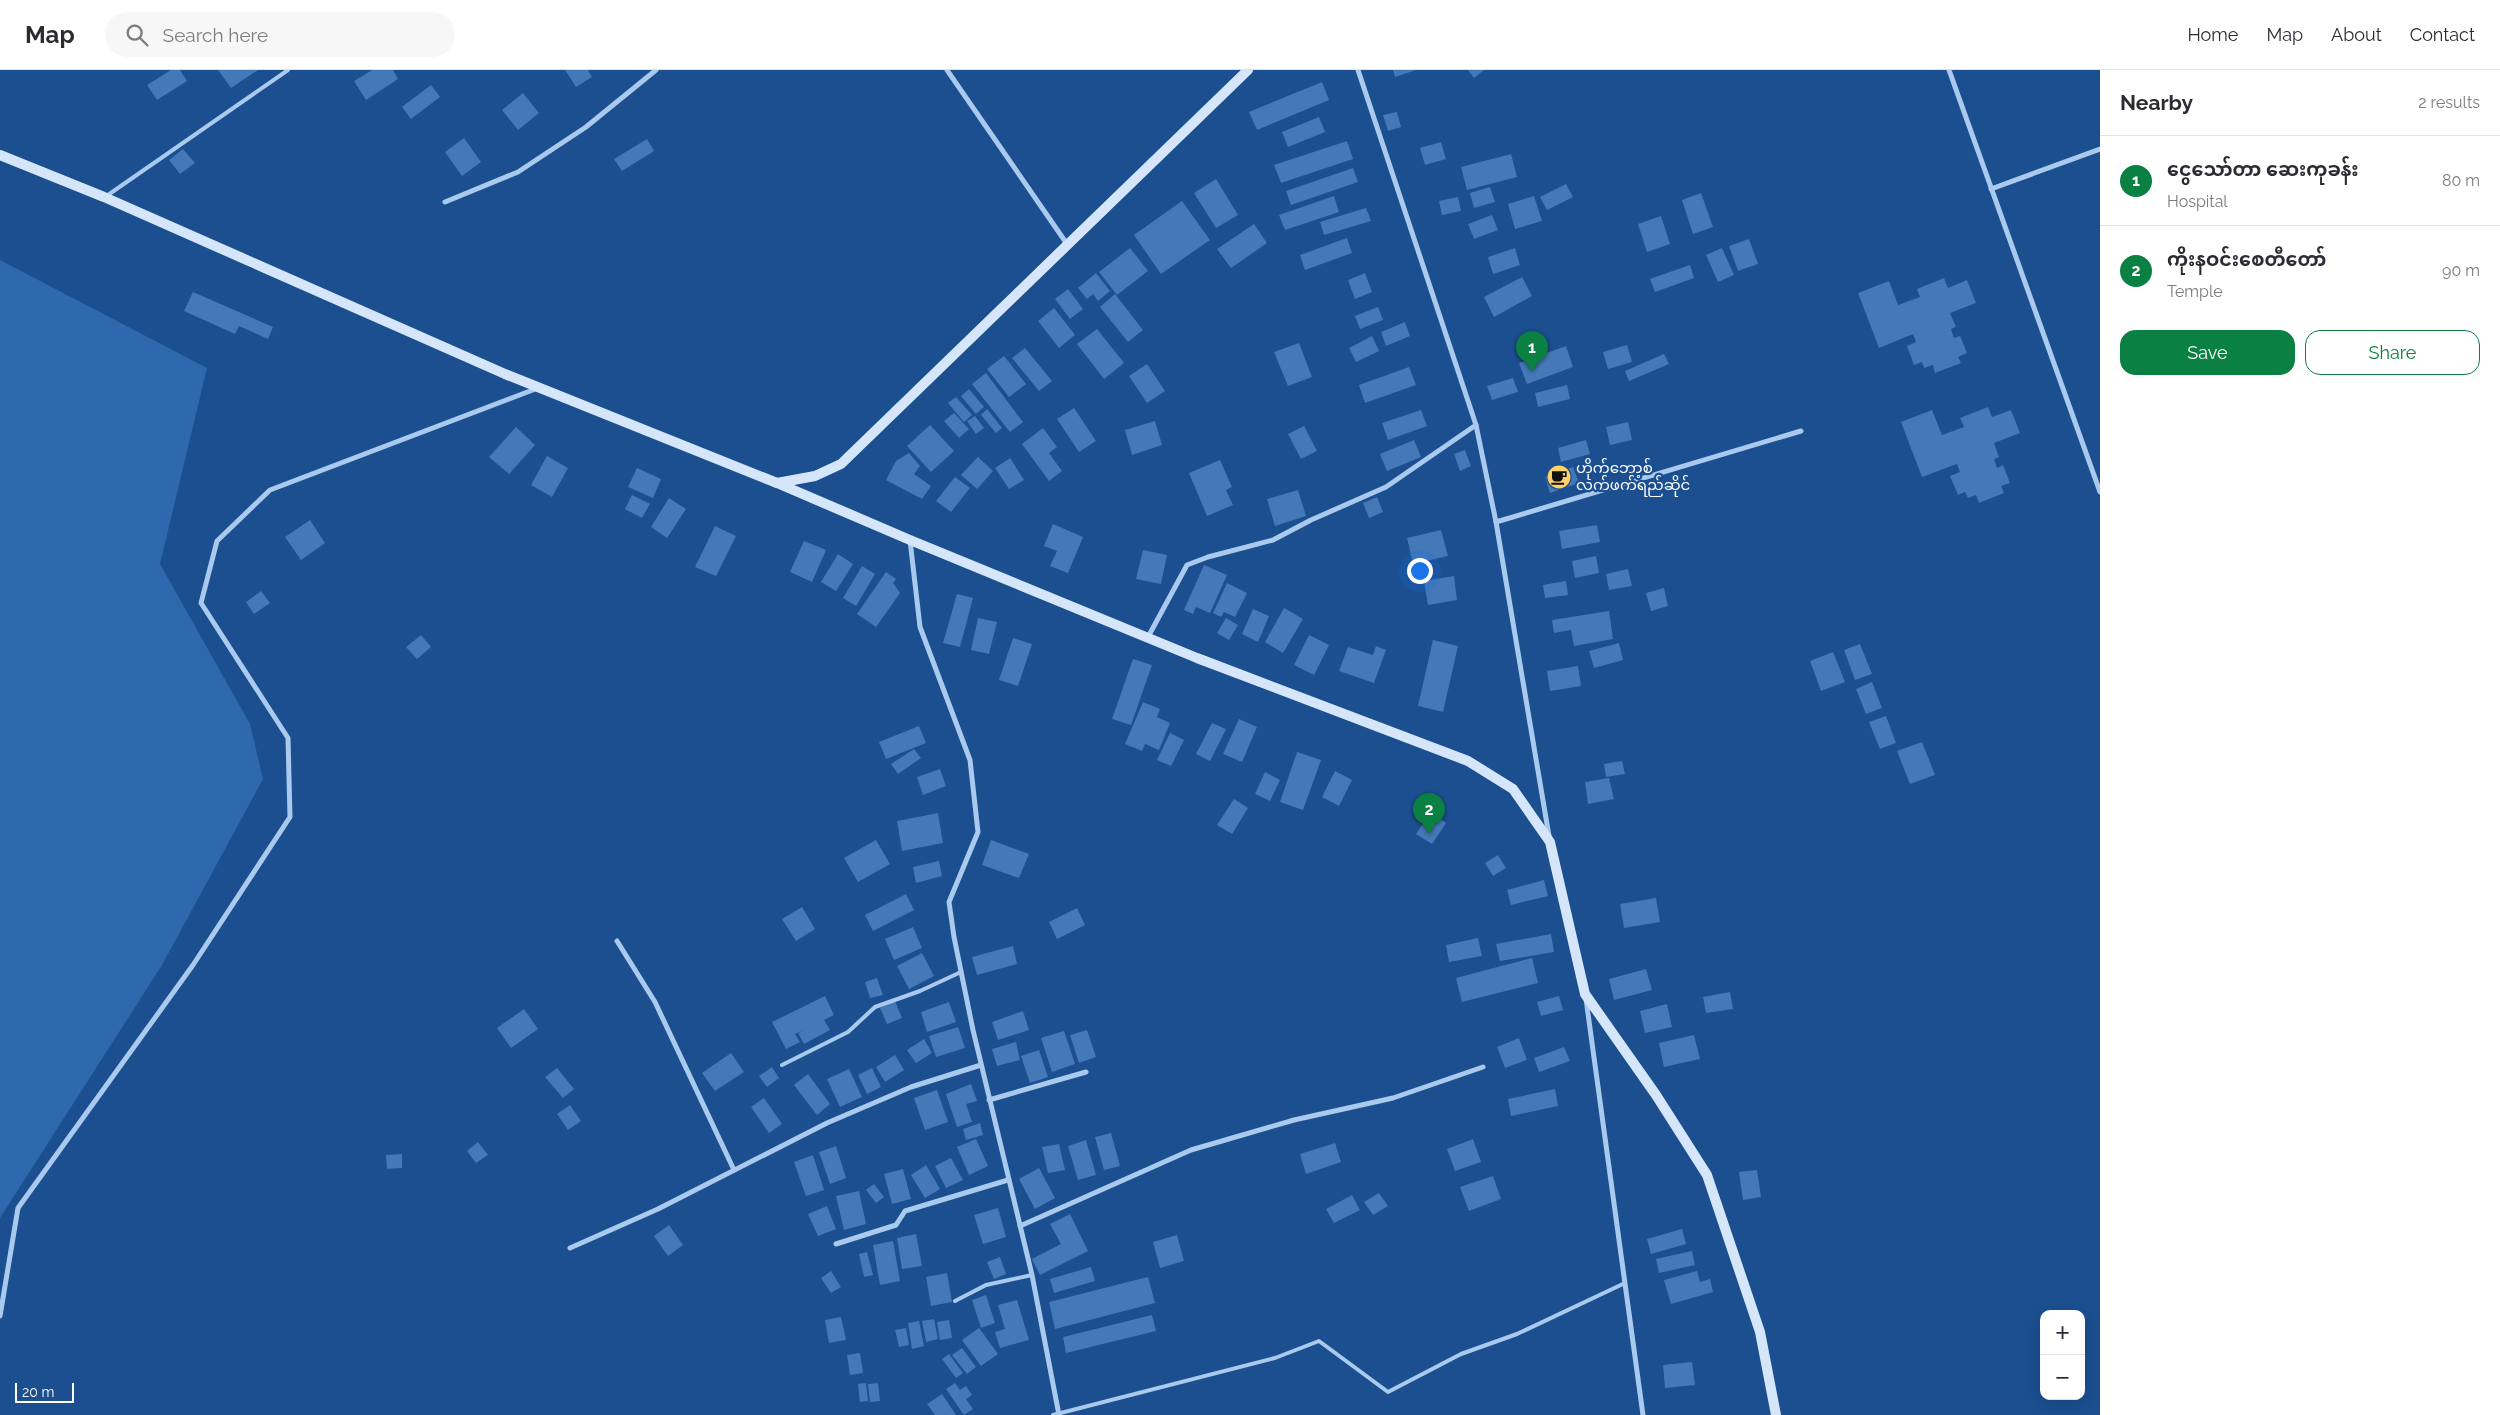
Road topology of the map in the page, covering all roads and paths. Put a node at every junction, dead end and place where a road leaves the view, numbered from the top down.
1 (288, 70) edge
2 (656, 70) edge
3 (947, 70) edge
4 (1248, 70) edge
5 (1358, 70) edge
6 (1949, 70) edge
7 (2100, 149) edge
8 (0, 155) edge
9 (1991, 189) junction
10 (104, 198) junction
11 (445, 202) dead end
12 (1069, 246) junction
13 (539, 387) junction
14 (1476, 425) junction
15 (1801, 431) dead end
16 (778, 483) junction
17 (2100, 492) edge
18 (1496, 522) junction
19 (910, 540) junction
20 (1148, 637) junction
21 (1550, 842) junction
22 (617, 941) dead end
23 (961, 972) junction
24 (1585, 994) junction
25 (782, 1065) dead end
26 (981, 1065) junction
27 (1483, 1067) dead end
28 (1086, 1072) dead end
29 (989, 1100) junction
30 (734, 1170) junction
31 (1008, 1180) junction
32 (1020, 1226) junction
33 (836, 1244) dead end
34 (570, 1248) dead end
35 (1032, 1275) junction
36 (1624, 1282) junction
37 (955, 1301) dead end
38 (0, 1316) edge
39 (1059, 1414) edge
40 (1053, 1415) edge
41 (1643, 1415) edge
42 (1776, 1415) edge

1 - 10 lane
2 - 11 street
3 - 12 street
4 - 12 main road
5 - 14 street
6 - 9 street
7 - 9 street
8 - 10 main road
9 - 17 street
10 - 13 main road
12 - 16 main road
13 - 16 main road
13 - 38 street
14 - 18 street
14 - 20 street
15 - 18 street
16 - 19 main road
18 - 21 street
19 - 20 main road
19 - 23 street
20 - 21 main road
21 - 24 main road
22 - 30 street
23 - 25 lane
23 - 26 street
24 - 36 street
24 - 42 main road
26 - 29 street
26 - 30 street
27 - 32 street
28 - 29 street
29 - 31 street
30 - 34 street
31 - 32 street
31 - 33 street
32 - 35 street
35 - 37 lane
35 - 39 street
36 - 39 lane
36 - 41 street
39 - 40 lane

